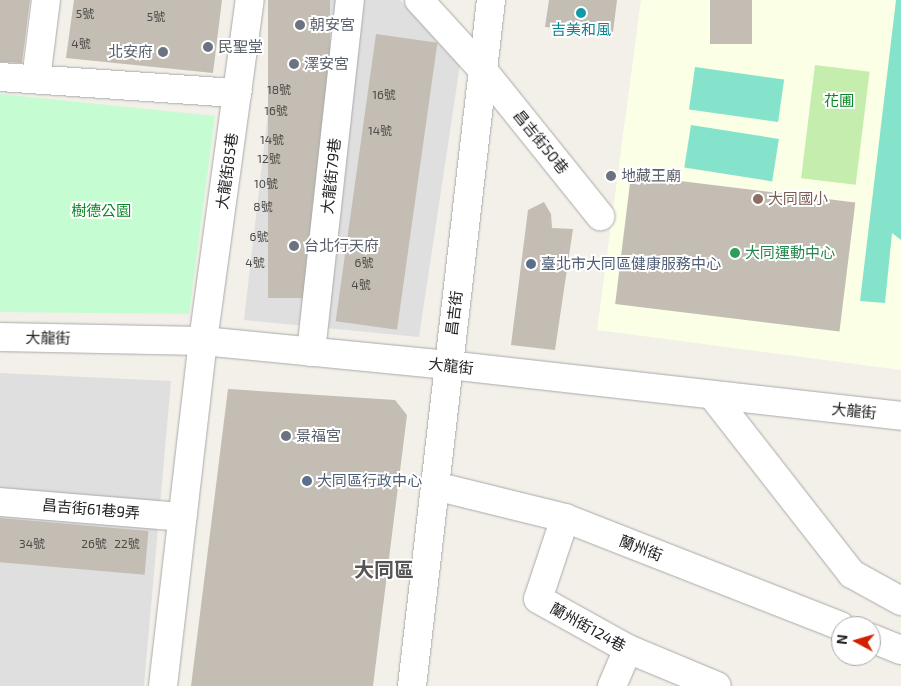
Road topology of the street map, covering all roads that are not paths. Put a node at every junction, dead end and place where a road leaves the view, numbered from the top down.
1 (46, 0) edge
2 (250, 0) edge
3 (350, 0) edge
4 (419, 0) edge
5 (490, 0) edge
6 (482, 69) junction
7 (0, 77) edge
8 (36, 79) junction
9 (238, 92) junction
10 (600, 216) dead end
11 (0, 338) edge
12 (203, 341) junction
13 (312, 352) junction
14 (448, 365) junction
15 (712, 395) junction
16 (901, 416) edge
17 (435, 486) junction
18 (0, 502) edge
19 (182, 517) junction
20 (565, 518) junction
21 (901, 601) edge
22 (831, 622) edge
23 (881, 642) edge
24 (628, 649) junction
25 (901, 650) edge
26 (163, 686) edge
27 (412, 686) edge
28 (612, 686) edge
29 (716, 686) edge

1 - 8 street
2 - 9 street, 大龍街85巷
3 - 13 street, 大龍街79巷
4 - 6 street, 昌吉街50巷
5 - 6 street, 昌吉街
6 - 10 street, 昌吉街50巷
6 - 14 street, 昌吉街
7 - 8 street
8 - 9 street
9 - 12 street, 大龍街85巷
11 - 12 street, 大龍街
12 - 13 street, 大龍街
12 - 19 street
13 - 14 street, 大龍街
14 - 15 street, 大龍街
14 - 17 street, 昌吉街
15 - 16 street, 大龍街
15 - 21 street
17 - 20 street, 蘭州街
17 - 27 street, 昌吉街
18 - 19 street, 昌吉街61巷9弄
19 - 26 street
20 - 22 street, 蘭州街
20 - 24 street, 蘭州街124巷
23 - 25 street
24 - 28 street
24 - 29 street, 蘭州街124巷

